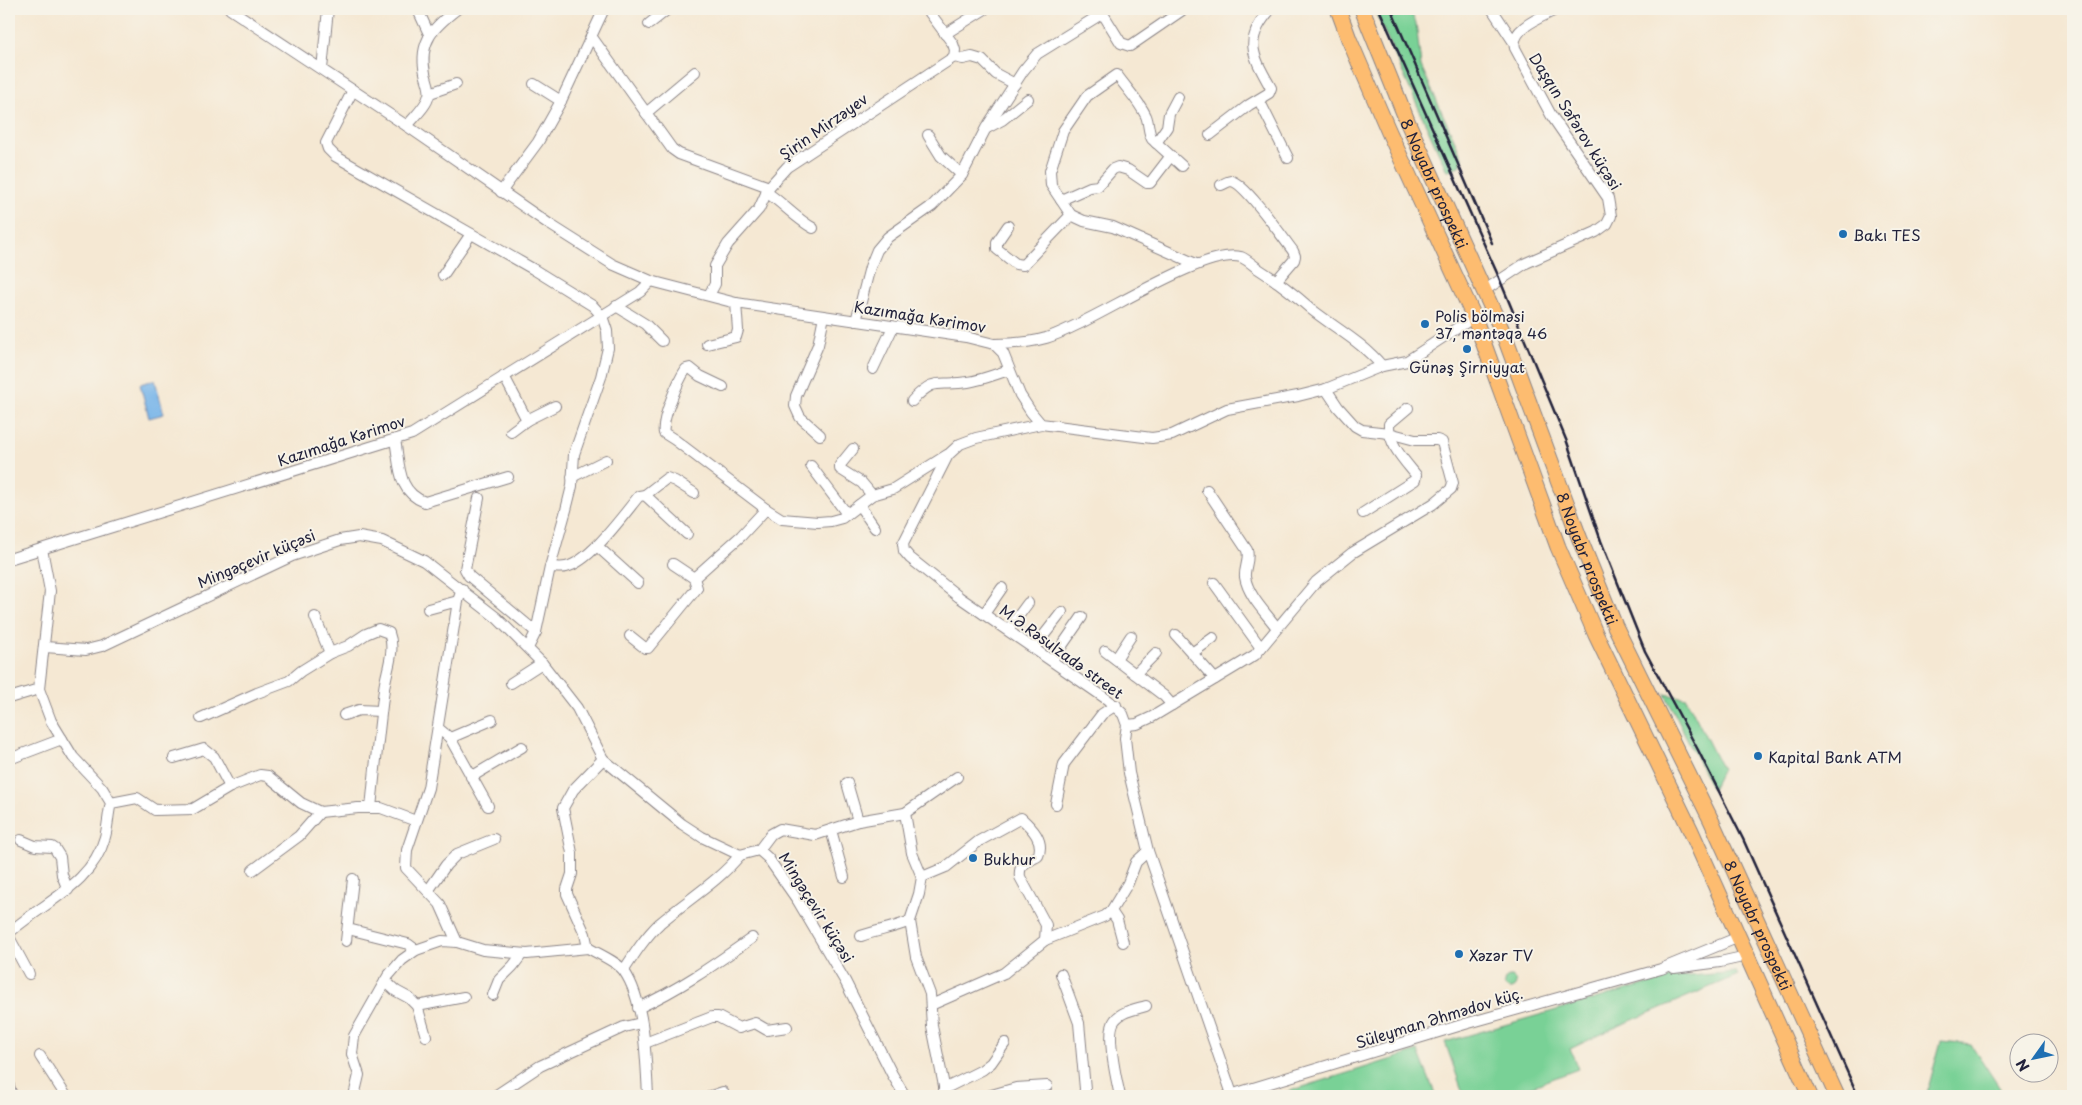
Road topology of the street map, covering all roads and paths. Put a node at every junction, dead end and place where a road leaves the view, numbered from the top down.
1 (230, 9) edge
2 (328, 9) edge
3 (457, 9) edge
4 (604, 9) edge
5 (668, 9) edge
6 (927, 9) edge
7 (985, 9) edge
8 (1184, 9) edge
9 (1271, 9) edge
10 (1338, 9) edge
11 (1362, 9) edge
12 (1492, 9) edge
13 (1557, 9) edge
14 (418, 10) dead end
15 (1101, 11) edge
16 (649, 24) dead end
17 (429, 34) junction
18 (946, 34) junction
19 (591, 36) junction
20 (1513, 41) junction
21 (954, 57) junction
22 (322, 69) junction
23 (694, 72) dead end
24 (456, 84) dead end
25 (534, 84) dead end
26 (1015, 84) junction
27 (353, 90) junction
28 (430, 93) junction
29 (1178, 98) dead end
30 (1028, 99) dead end
31 (1259, 100) junction
32 (561, 101) junction
33 (646, 113) junction
34 (407, 126) junction
35 (986, 128) junction
36 (928, 135) dead end
37 (1210, 135) dead end
38 (1156, 144) junction
39 (1170, 156) junction
40 (1288, 158) dead end
41 (1182, 166) dead end
42 (962, 174) junction
43 (1221, 186) dead end
44 (768, 189) junction
45 (501, 192) junction
46 (1061, 200) junction
47 (1071, 215) junction
48 (1008, 226) dead end
49 (813, 228) dead end
50 (471, 234) junction
51 (1196, 264) junction
52 (443, 275) dead end
53 (650, 280) junction
54 (1276, 281) junction
55 (1485, 290) junction
56 (709, 295) junction
57 (736, 303) junction
58 (616, 306) junction
59 (602, 316) junction
60 (824, 316) junction
61 (1474, 317) junction
62 (856, 321) junction
63 (893, 327) junction
64 (662, 341) dead end
65 (707, 344) dead end
66 (994, 344) junction
67 (1382, 366) junction
68 (873, 369) dead end
69 (1009, 370) junction
70 (504, 376) junction
71 (723, 387) dead end
72 (1326, 389) junction
73 (912, 401) dead end
74 (554, 406) dead end
75 (1408, 408) dead end
76 (527, 420) junction
77 (1041, 424) junction
78 (511, 432) dead end
79 (1389, 433) junction
80 (820, 435) dead end
81 (395, 440) junction
82 (853, 449) dead end
83 (948, 455) junction
84 (606, 460) dead end
85 (810, 466) dead end
86 (508, 477) dead end
87 (572, 477) junction
88 (1207, 490) dead end
89 (694, 493) dead end
90 (646, 495) junction
91 (872, 495) junction
92 (479, 498) dead end
93 (858, 505) junction
94 (766, 509) junction
95 (1363, 513) dead end
96 (847, 514) junction
97 (874, 528) dead end
98 (687, 534) dead end
99 (597, 546) junction
100 (42, 549) junction
101 (9, 558) edge
102 (673, 564) dead end
103 (550, 567) junction
104 (694, 578) junction
105 (638, 583) dead end
106 (1214, 583) dead end
107 (1002, 588) dead end
108 (462, 589) junction
109 (458, 602) junction
110 (1028, 603) dead end
111 (428, 609) dead end
112 (1062, 612) dead end
113 (984, 614) junction
114 (315, 617) dead end
115 (1082, 617) dead end
116 (1277, 628) junction
117 (1008, 630) junction
118 (536, 632) junction
119 (1176, 635) dead end
120 (630, 636) dead end
121 (1131, 636) dead end
122 (1213, 638) dead end
123 (44, 647) junction
124 (528, 648) junction
125 (1034, 648) junction
126 (1262, 648) junction
127 (1105, 651) dead end
128 (330, 653) junction
129 (1156, 653) dead end
130 (1192, 653) junction
131 (1116, 659) junction
132 (1052, 660) junction
133 (542, 663) junction
134 (1135, 674) junction
135 (1215, 679) junction
136 (511, 683) dead end
137 (39, 689) junction
138 (9, 698) edge
139 (1172, 705) junction
140 (1116, 706) junction
141 (381, 712) junction
142 (344, 715) dead end
143 (200, 718) dead end
144 (492, 720) dead end
145 (1127, 725) junction
146 (438, 728) junction
147 (450, 738) junction
148 (62, 739) junction
149 (522, 747) dead end
150 (12, 758) dead end
151 (174, 758) dead end
152 (603, 759) junction
153 (472, 777) junction
154 (957, 777) dead end
155 (847, 783) dead end
156 (230, 787) junction
157 (111, 802) junction
158 (1056, 804) dead end
159 (488, 806) dead end
160 (371, 808) junction
161 (320, 812) junction
162 (905, 813) junction
163 (416, 821) junction
164 (858, 821) junction
165 (831, 830) junction
166 (494, 839) dead end
167 (21, 840) dead end
168 (759, 850) junction
169 (1148, 851) junction
170 (740, 854) junction
171 (253, 870) dead end
172 (922, 877) junction
173 (844, 878) dead end
174 (354, 879) dead end
175 (68, 890) junction
176 (428, 891) junction
177 (1111, 910) junction
178 (910, 921) junction
179 (1760, 928) junction
180 (348, 929) junction
181 (9, 933) edge
182 (861, 936) dead end
183 (9, 937) edge
184 (1739, 937) junction
185 (752, 938) dead end
186 (1045, 940) junction
187 (346, 941) dead end
188 (457, 942) junction
189 (1123, 942) dead end
190 (588, 948) junction
191 (1769, 948) junction
192 (416, 950) junction
193 (522, 954) junction
194 (1747, 956) junction
195 (1661, 969) junction
196 (624, 970) junction
197 (29, 974) dead end
198 (1061, 974) dead end
199 (385, 981) junction
200 (493, 995) dead end
201 (464, 997) dead end
202 (931, 1005) junction
203 (417, 1006) junction
204 (1146, 1006) dead end
205 (638, 1008) junction
206 (641, 1023) junction
207 (787, 1027) dead end
208 (426, 1036) dead end
209 (646, 1042) junction
210 (1005, 1043) dead end
211 (40, 1056) dead end
212 (9, 1086) edge
213 (1047, 1086) dead end
214 (723, 1092) dead end
215 (945, 1093) edge
216 (1229, 1095) edge
217 (12, 1096) edge
218 (66, 1096) edge
219 (354, 1096) edge
220 (495, 1096) edge
221 (648, 1096) edge
222 (711, 1096) edge
223 (906, 1096) edge
224 (988, 1096) edge
225 (1084, 1096) edge
226 (1120, 1096) edge
227 (1810, 1096) edge
228 (1836, 1096) edge

1 - 22 street, Kazımağa Kərimov
2 - 22 street
3 - 17 street
4 - 19 street
5 - 16 street
6 - 18 street
7 - 18 street
8 - 15 street
9 - 31 street
10 - 61 highway, 8 Noyabr prospekti
11 - 55 highway, 8 Noyabr prospekti
12 - 20 street
13 - 20 street, Daşqın Səfərov küçəsi
14 - 17 street
15 - 26 street
17 - 28 street
18 - 21 street
19 - 32 street
19 - 33 street
20 - 55 street, Daşqın Səfərov küçəsi
21 - 26 street
21 - 44 street, Şirin Mirzəyev
22 - 27 street, Kazımağa Kərimov
23 - 33 street
24 - 28 street
25 - 32 street
26 - 35 street
27 - 34 street, Kazımağa Kərimov
27 - 50 street
28 - 34 street
29 - 38 street
30 - 35 street
31 - 37 street
31 - 40 street
32 - 45 street
33 - 44 street
34 - 45 street, Kazımağa Kərimov
35 - 42 street
36 - 42 street
38 - 39 street
38 - 46 street
39 - 41 street
39 - 46 street
42 - 62 street
43 - 54 street
44 - 49 street
44 - 56 street, Şirin Mirzəyev
45 - 53 street, Kazımağa Kərimov
46 - 47 street
47 - 48 street
47 - 51 street
50 - 52 street
50 - 59 street
51 - 54 street
51 - 66 street
53 - 56 street, Kazımağa Kərimov
53 - 58 street, Kazımağa Kərimov
54 - 67 street
55 - 179 highway, 8 Noyabr prospekti
56 - 57 street, Kazımağa Kərimov
57 - 60 street, Kazımağa Kərimov
57 - 65 street
58 - 59 street, Kazımağa Kərimov
58 - 64 street
59 - 70 street, Kazımağa Kərimov
59 - 87 street
60 - 62 street, Kazımağa Kərimov
60 - 80 street
61 - 67 street
61 - 184 highway, 8 Noyabr prospekti
62 - 63 street, Kazımağa Kərimov
63 - 66 street, Kazımağa Kərimov
63 - 68 street
66 - 69 street, Kazımağa Kərimov
67 - 72 street
69 - 73 street
69 - 77 street, Kazımağa Kərimov
70 - 76 street
70 - 81 street, Kazımağa Kərimov
71 - 94 street
72 - 77 street
72 - 79 street
74 - 76 street
75 - 79 street
76 - 78 street
77 - 83 street, M.Ə.Rəsulzadə street
79 - 95 street
79 - 116 street
81 - 86 street
81 - 100 street, Kazımağa Kərimov
82 - 91 street
83 - 91 street
83 - 113 street, M.Ə.Rəsulzadə street
84 - 87 street
85 - 96 street
87 - 103 street
88 - 116 street
89 - 90 street
90 - 98 street
90 - 99 street
91 - 93 street
92 - 118 street
93 - 96 street
93 - 97 street
94 - 96 street
94 - 104 street
99 - 103 street
99 - 105 street
100 - 101 street, Kazımağa Kərimov
100 - 123 street
102 - 104 street
103 - 118 street
104 - 120 street
106 - 126 street
107 - 113 street
108 - 109 street
108 - 123 street, Mingəçevir küçəsi
108 - 124 street, Mingəçevir küçəsi
109 - 111 street
109 - 146 street
110 - 117 street
112 - 125 street
113 - 117 street, M.Ə.Rəsulzadə street
114 - 128 street
115 - 132 street
116 - 126 street
117 - 125 street, M.Ə.Rəsulzadə street
118 - 124 street
119 - 130 street
121 - 131 street
122 - 130 street
123 - 137 street
124 - 133 street, Mingəçevir küçəsi
125 - 132 street, M.Ə.Rəsulzadə street
126 - 135 street
127 - 131 street
128 - 141 street
128 - 143 street
129 - 134 street
130 - 135 street
131 - 134 street
132 - 140 street, M.Ə.Rəsulzadə street
133 - 136 street
133 - 152 street, Mingəçevir küçəsi
134 - 139 street
135 - 139 street
137 - 138 street
137 - 148 street
139 - 145 street
140 - 145 street, M.Ə.Rəsulzadə street
140 - 158 street
141 - 142 street
141 - 160 street
144 - 147 street
145 - 169 street
146 - 147 street
146 - 163 street
147 - 153 street
148 - 150 street
148 - 157 street
149 - 153 street
151 - 156 street
152 - 170 street, Mingəçevir küçəsi
152 - 190 street
153 - 159 street
154 - 162 street
155 - 164 street
156 - 157 street
156 - 161 street
157 - 175 street
160 - 161 street
160 - 163 street
161 - 171 street
162 - 164 street
162 - 172 street
163 - 176 street
164 - 165 street
165 - 168 street
165 - 173 street
166 - 176 street
167 - 175 street
168 - 170 street, Mingəçevir küçəsi
168 - 223 street, Mingəçevir küçəsi
169 - 177 street
169 - 216 street
170 - 196 street
172 - 178 street
172 - 186 street
174 - 180 street
175 - 181 street
176 - 188 street
177 - 186 street
177 - 189 street
178 - 182 street
178 - 202 street
179 - 184 highway
179 - 191 highway, 8 Noyabr prospekti
180 - 187 street
180 - 192 street
183 - 197 street
184 - 194 highway, 8 Noyabr prospekti
184 - 195 street
185 - 205 street
186 - 202 street
188 - 192 street
188 - 193 street
190 - 193 street
190 - 196 street
191 - 194 highway
191 - 228 highway, 8 Noyabr prospekti
192 - 199 street
193 - 200 street
194 - 195 street
194 - 227 highway, 8 Noyabr prospekti
195 - 216 street, Süleyman Əhmədov küç.
196 - 205 street
198 - 225 street
199 - 203 street
199 - 219 street
201 - 203 street
202 - 215 street
203 - 208 street
204 - 226 street
205 - 206 street
206 - 209 street
206 - 220 street
207 - 209 street
209 - 221 street
210 - 215 street
211 - 218 street
212 - 217 street
213 - 224 street
214 - 222 street

